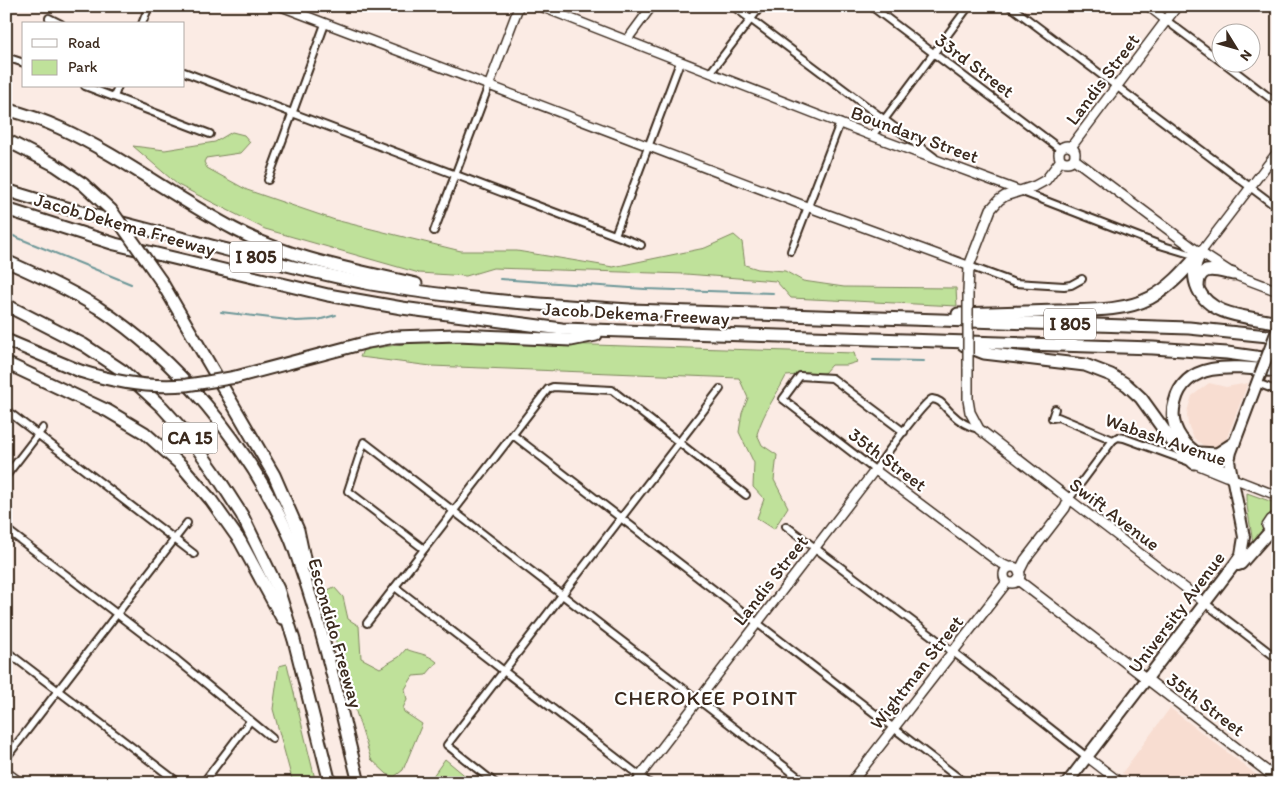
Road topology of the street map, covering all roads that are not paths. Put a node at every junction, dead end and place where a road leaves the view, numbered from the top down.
1 (149, 6) edge
2 (280, 6) edge
3 (519, 6) edge
4 (538, 6) edge
5 (733, 6) edge
6 (761, 6) edge
7 (871, 6) edge
8 (969, 6) edge
9 (1010, 6) edge
10 (1148, 6) edge
11 (1177, 6) edge
12 (650, 7) edge
13 (49, 18) dead end
14 (751, 20) junction
15 (1166, 21) junction
16 (58, 22) edge
17 (143, 22) edge
18 (325, 24) junction
19 (627, 40) junction
20 (934, 54) junction
21 (1212, 55) edge
22 (6, 57) edge
23 (22, 62) edge
24 (680, 62) junction
25 (185, 72) edge
26 (1235, 72) edge
27 (710, 73) junction
28 (489, 85) junction
29 (1117, 87) junction
30 (90, 88) edge
31 (117, 88) edge
32 (114, 97) junction
33 (1278, 104) edge
34 (6, 109) edge
35 (292, 113) junction
36 (884, 120) junction
37 (840, 123) junction
38 (210, 134) dead end
39 (872, 136) junction
40 (6, 140) edge
41 (648, 146) junction
42 (1071, 147) junction
43 (1060, 149) junction
44 (1278, 151) edge
45 (1074, 159) junction
46 (938, 160) junction
47 (1061, 160) junction
48 (455, 174) junction
49 (268, 180) dead end
50 (1250, 187) junction
51 (6, 190) edge
52 (1020, 191) junction
53 (808, 207) junction
54 (1278, 208) edge
55 (6, 209) edge
56 (434, 231) dead end
57 (615, 235) junction
58 (641, 244) dead end
59 (791, 252) dead end
60 (1201, 252) junction
61 (6, 261) edge
62 (968, 266) junction
63 (1232, 274) junction
64 (1082, 279) dead end
65 (1198, 288) junction
66 (1278, 291) edge
67 (511, 302) junction
68 (6, 305) edge
69 (861, 318) junction
70 (1278, 322) edge
71 (1278, 328) edge
72 (612, 331) junction
73 (1278, 337) edge
74 (6, 340) edge
75 (955, 342) junction
76 (1278, 360) edge
77 (6, 363) edge
78 (1278, 371) edge
79 (1258, 379) junction
80 (720, 389) dead end
81 (1278, 390) edge
82 (932, 399) joint
83 (1055, 409) dead end
84 (6, 410) edge
85 (43, 428) dead end
86 (979, 429) junction
87 (904, 432) junction
88 (38, 434) junction
89 (512, 435) junction
90 (1113, 440) junction
91 (679, 443) junction
92 (1234, 443) junction
93 (1196, 458) junction
94 (875, 470) junction
95 (6, 476) edge
96 (1232, 478) junction
97 (746, 495) dead end
98 (1278, 496) edge
99 (1069, 499) junction
100 (454, 511) junction
101 (1278, 515) edge
102 (621, 519) junction
103 (187, 523) dead end
104 (786, 526) dead end
105 (6, 529) edge
106 (1275, 531) edge
107 (175, 538) junction
108 (815, 548) junction
109 (424, 550) junction
110 (194, 554) dead end
111 (1234, 566) junction
112 (1011, 574) junction
113 (395, 587) junction
114 (562, 595) junction
115 (1205, 603) junction
116 (315, 609) junction
117 (117, 614) junction
118 (367, 623) dead end
119 (757, 624) junction
120 (294, 640) junction
121 (6, 651) edge
122 (953, 652) junction
123 (1278, 659) edge
124 (504, 671) junction
125 (1147, 679) junction
126 (58, 690) junction
127 (698, 700) junction
128 (250, 721) junction
129 (893, 728) junction
130 (272, 738) dead end
131 (1087, 757) junction
132 (6, 758) edge
133 (6, 772) edge
134 (640, 776) junction
135 (1278, 781) edge
136 (20, 783) edge
137 (179, 783) edge
138 (203, 783) edge
139 (330, 783) edge
140 (359, 783) edge
141 (496, 783) edge
142 (635, 783) edge
143 (650, 783) edge
144 (806, 783) edge
145 (851, 783) edge
146 (965, 783) edge
147 (1068, 783) edge
148 (1121, 783) edge

1 - 17 street
2 - 18 street
3 - 28 street
4 - 19 street, Boundary Street
5 - 14 street
6 - 14 street
7 - 20 street, 33rd Street
8 - 20 street
9 - 29 street
10 - 15 street
11 - 15 main road, Landis Street
12 - 19 street
13 - 16 street
14 - 27 street
14 - 36 street
15 - 21 street
15 - 29 main road, Landis Street
18 - 28 street
18 - 35 street
19 - 24 street, Boundary Street
20 - 36 street
20 - 43 street, 33rd Street
22 - 23 street
24 - 27 street, Boundary Street
24 - 41 street
25 - 35 street
26 - 33 street
27 - 37 street, Boundary Street
28 - 41 street
28 - 48 street
29 - 42 main road, Landis Street
29 - 50 street
30 - 32 street
31 - 32 street
32 - 38 street
34 - 67 highway
35 - 48 street
35 - 49 street
36 - 39 street
36 - 46 street
37 - 39 street, Boundary Street
37 - 53 street
39 - 46 street, Boundary Street
40 - 116 highway, bridge
41 - 53 street
41 - 57 street
42 - 43 main road
42 - 45 main road
43 - 47 main road
44 - 50 street
45 - 47 main road
45 - 60 main road
46 - 52 street, Boundary Street
47 - 52 main road
48 - 56 street
48 - 57 street
50 - 54 street
50 - 60 street
51 - 67 highway, Jacob Dekema Freeway / I 805
52 - 60 street, Boundary Street
52 - 62 main road
53 - 59 street
53 - 62 street
55 - 72 highway, Jacob Dekema Freeway / I 805
57 - 58 street
60 - 63 main road
60 - 65 highway
60 - 69 highway
61 - 116 highway, Escondido Freeway / CA 15
62 - 64 street
62 - 86 main road, bridge
63 - 65 highway
63 - 66 main road
65 - 70 highway
67 - 69 highway, Jacob Dekema Freeway / I 805
68 - 120 highway, CA 15
69 - 73 highway, Jacob Dekema Freeway / I 805
71 - 79 main road, University Avenue, bridge
72 - 74 highway, bridge
72 - 75 highway, Jacob Dekema Freeway / I 805
75 - 76 highway, Jacob Dekema Freeway / I 805
75 - 93 highway
77 - 120 highway
78 - 93 highway
79 - 81 street
79 - 92 main road, University Avenue
80 - 91 street
82 - 86 street, Swift Avenue
82 - 87 street, Landis Street
83 - 90 street, Wabash Avenue
84 - 88 street
85 - 88 street
86 - 99 main road, Swift Avenue
87 - 94 street, Landis Street
87 - 94 street, 35th Street
88 - 95 street
88 - 107 street
89 - 91 street
89 - 100 street
89 - 102 street
90 - 93 street, Wabash Avenue
90 - 99 street, Wightman Street
91 - 97 street
91 - 102 street
92 - 93 highway
92 - 96 main road, University Avenue
93 - 96 highway
94 - 108 street, Landis Street
94 - 112 street, 35th Street
96 - 98 street, Wabash Avenue
96 - 111 main road, University Avenue
99 - 112 main road, Wightman Street
99 - 115 street, Swift Avenue
100 - 109 street
100 - 109 street
100 - 114 street
101 - 106 main road
102 - 114 street
102 - 119 street
103 - 107 street
104 - 108 street
105 - 117 street
106 - 111 main road
107 - 110 street
107 - 117 street
108 - 119 street, Landis Street
108 - 122 street
109 - 113 street
111 - 115 main road, University Avenue
112 - 122 main road, Wightman Street
112 - 125 main road, 35th Street
113 - 118 street
113 - 124 street
114 - 124 street
114 - 127 street
115 - 123 street, Swift Avenue
115 - 125 main road, University Avenue
116 - 140 highway, Escondido Freeway / CA 15
117 - 126 street
117 - 128 street
119 - 127 street, Landis Street
119 - 129 street
120 - 139 highway, CA 15
121 - 126 street
122 - 129 main road, Wightman Street
122 - 131 street
124 - 134 street
124 - 141 street
125 - 131 main road, University Avenue
125 - 135 main road, 35th Street
126 - 132 street
126 - 137 street
127 - 134 street, Landis Street
127 - 144 street
128 - 130 street
128 - 138 street
129 - 145 main road, Wightman Street
129 - 146 street
131 - 147 main road, University Avenue
131 - 148 street
133 - 136 street
134 - 142 street, Landis Street
134 - 143 street

